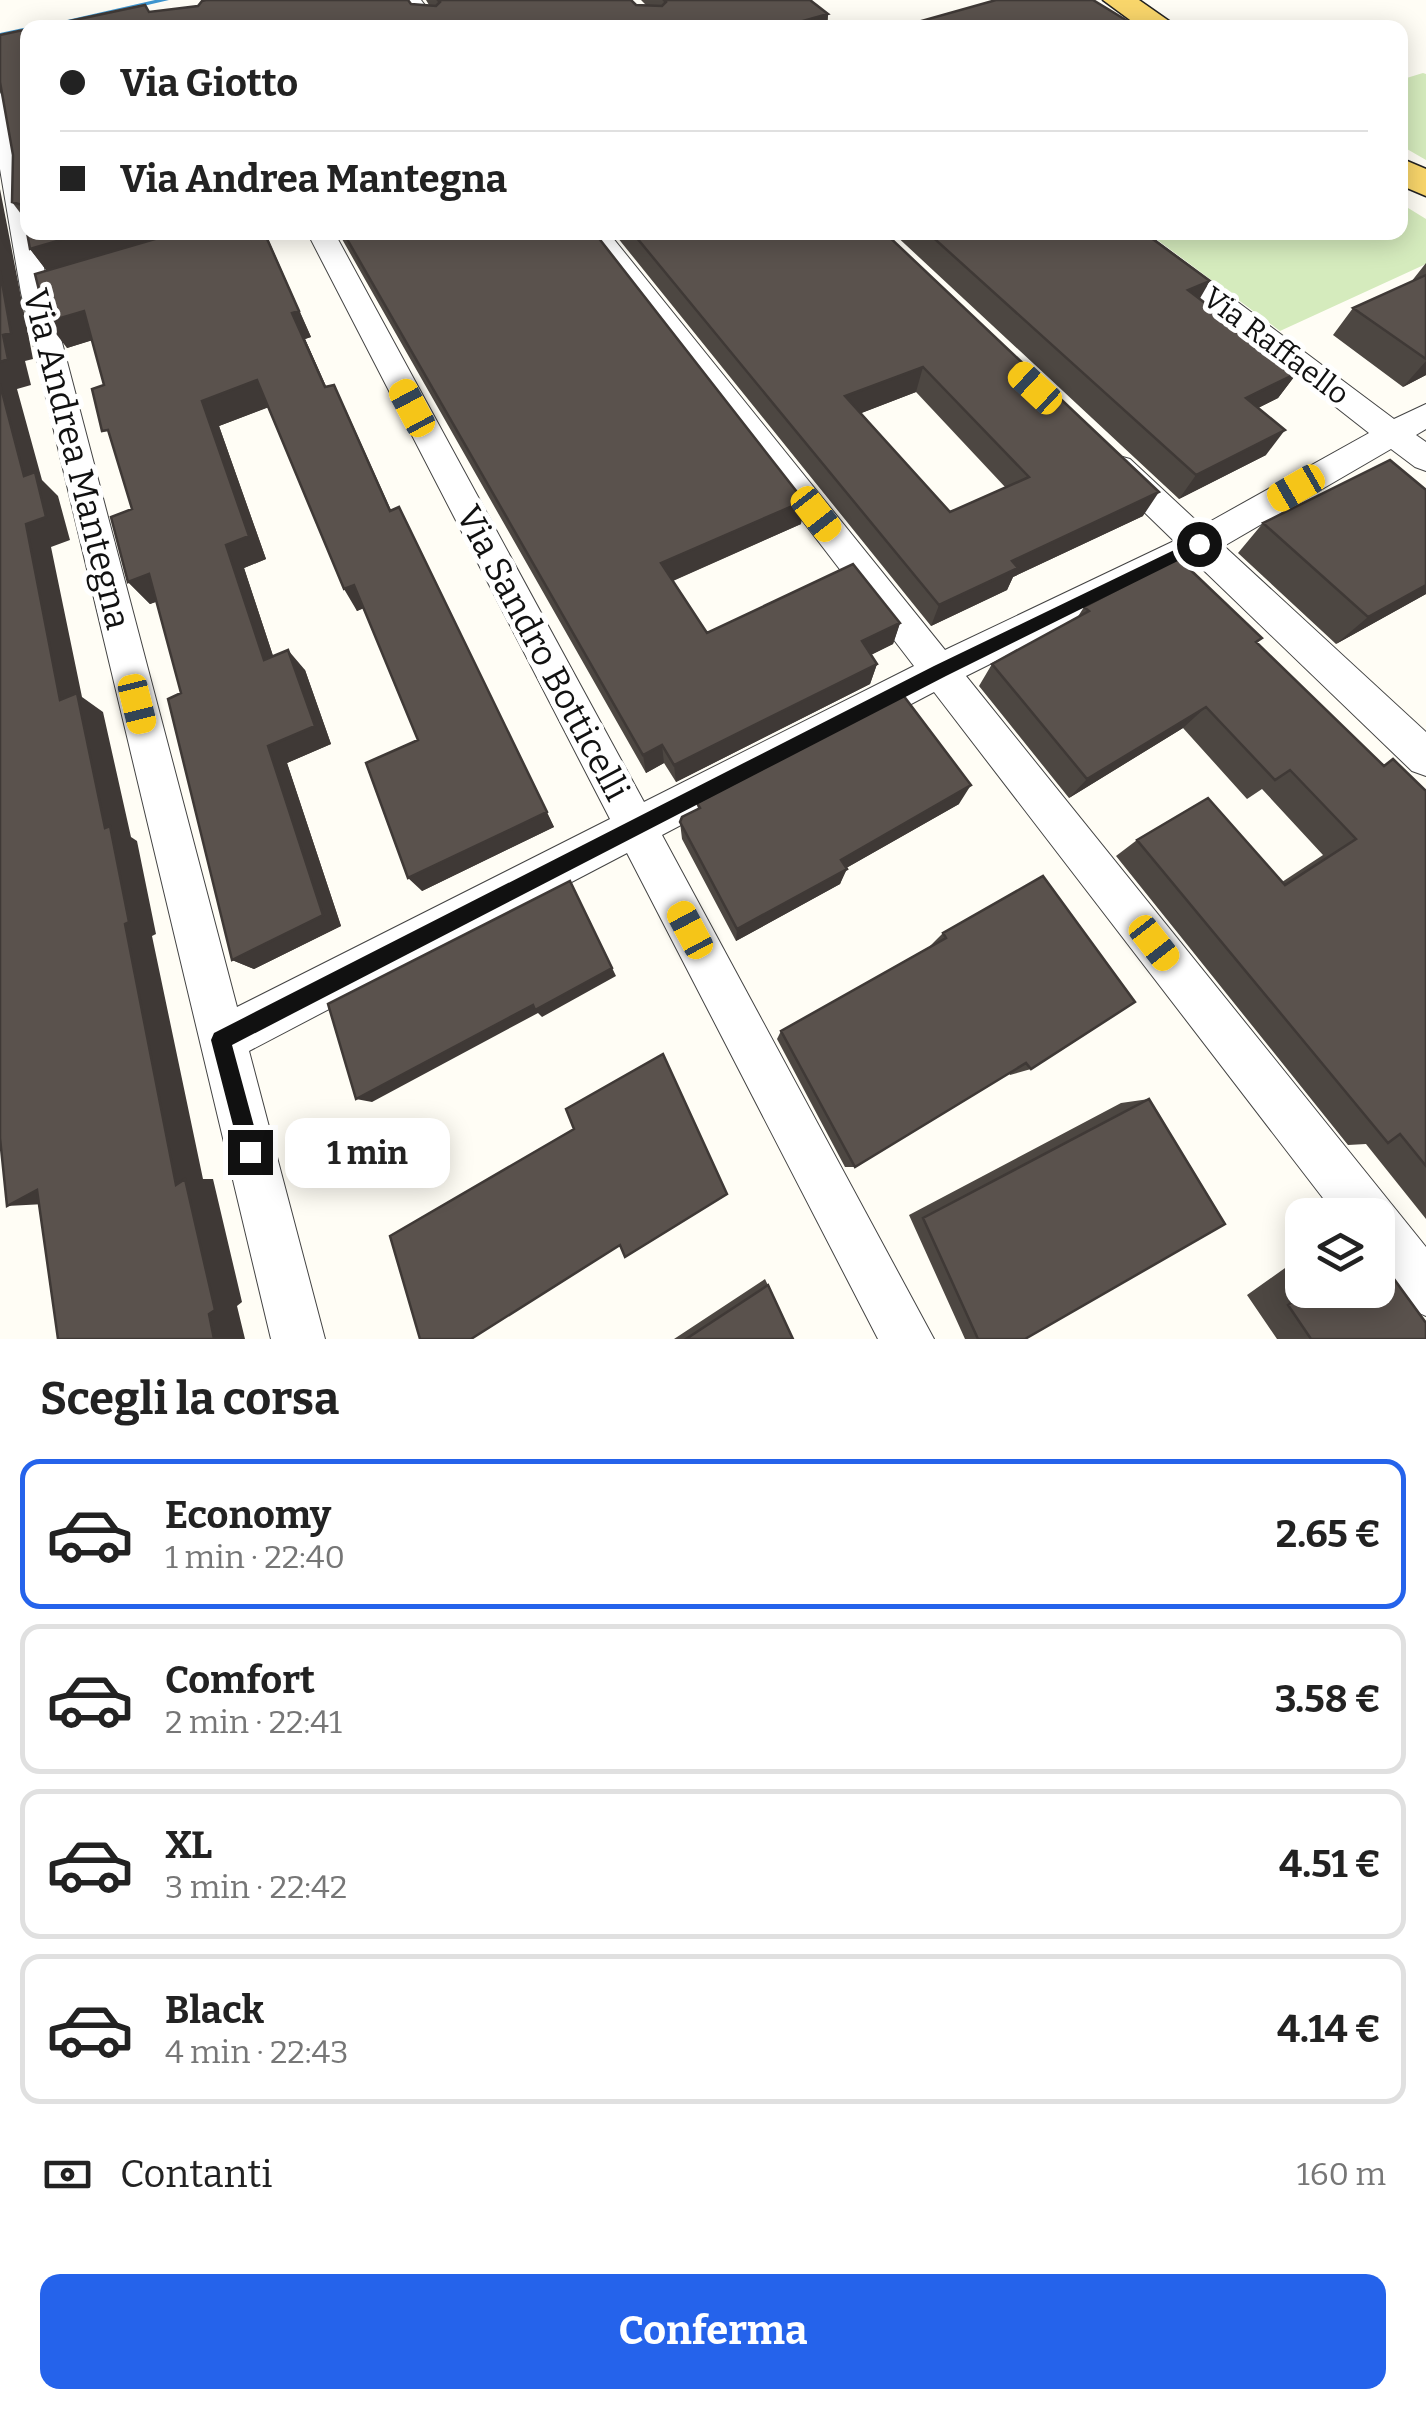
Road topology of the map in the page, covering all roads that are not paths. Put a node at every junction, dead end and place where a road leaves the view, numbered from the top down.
1 (410, 0) edge
2 (1118, 0) edge
3 (426, 20) edge
4 (1151, 20) edge
5 (0, 100) edge
6 (20, 186) edge
7 (32, 240) edge
8 (324, 240) edge
9 (600, 240) edge
10 (1138, 240) edge
11 (1409, 424) edge
12 (1099, 449) edge
13 (1426, 459) edge
14 (1199, 544) junction
15 (940, 671) junction
16 (1426, 758) edge
17 (636, 828) junction
18 (221, 1040) junction
19 (1355, 1198) edge
20 (1395, 1250) edge
21 (1426, 1289) edge
22 (298, 1339) edge
23 (907, 1339) edge

1 - 3 street
2 - 4 main road
5 - 6 street, Via Andrea Mantegna
7 - 18 street, Via Andrea Mantegna
8 - 17 street, Via Sandro Botticelli
9 - 15 street
10 - 11 street, Via Raffaello
11 - 13 street, Via Raffaello
11 - 14 street
12 - 14 street
14 - 15 street
14 - 16 street
15 - 17 street
15 - 19 street
17 - 18 street
17 - 23 street, Via Sandro Botticelli
18 - 22 street, Via Andrea Mantegna
20 - 21 street

